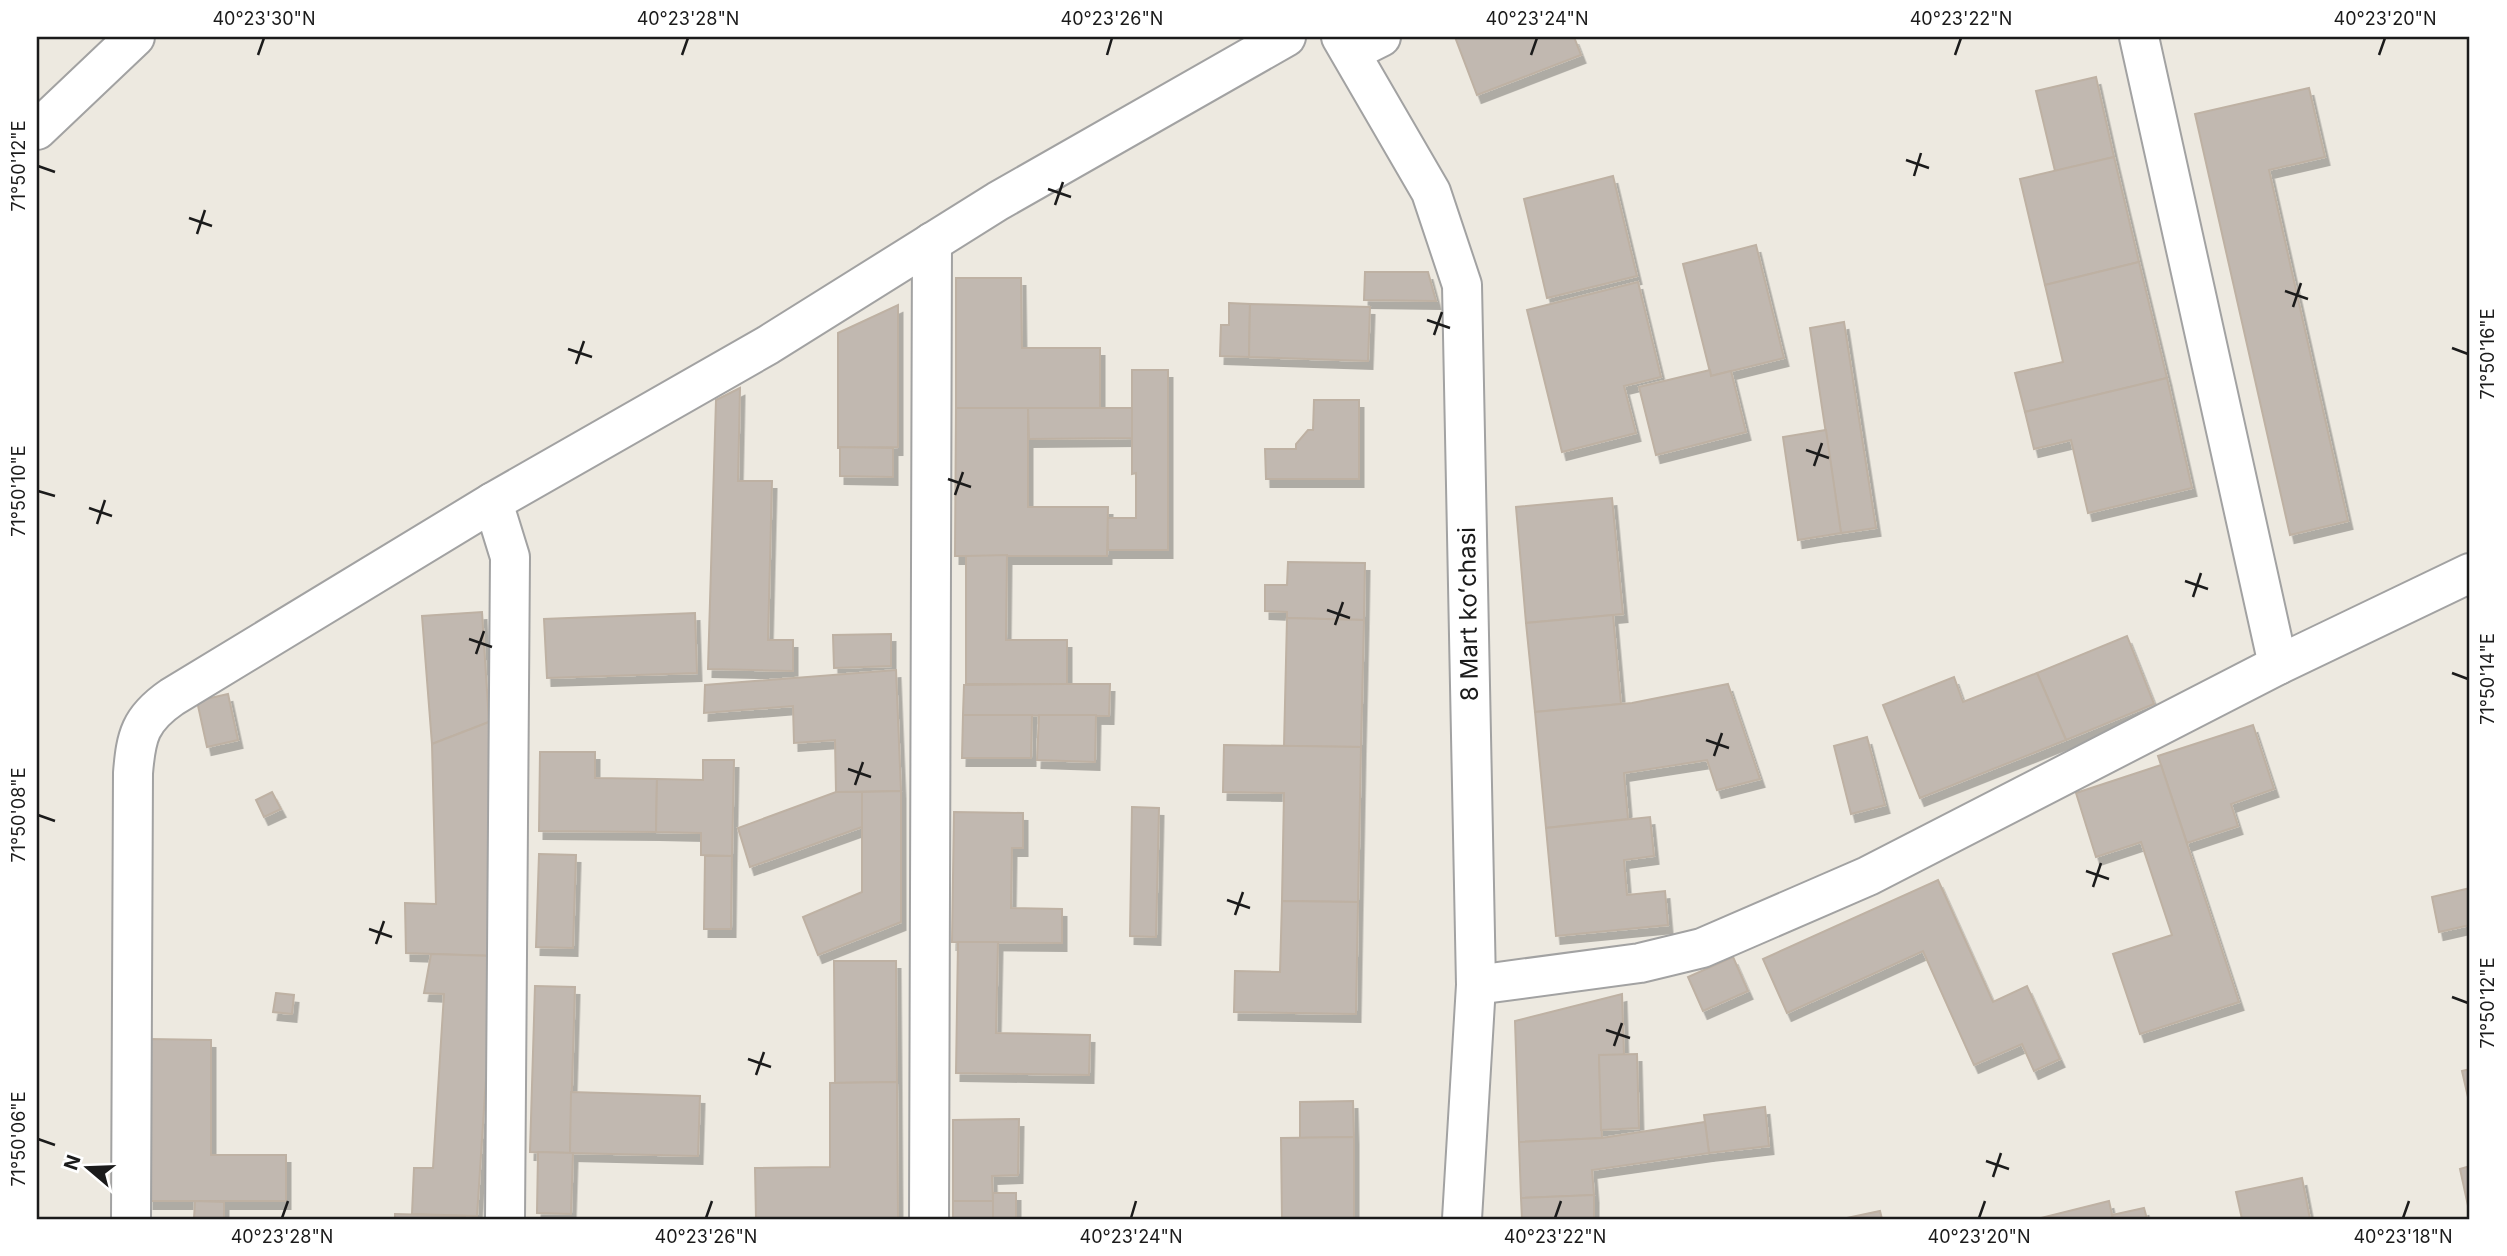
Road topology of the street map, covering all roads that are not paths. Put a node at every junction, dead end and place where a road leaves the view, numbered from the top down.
1 (135, 37) edge
2 (1286, 37) edge
3 (2139, 37) edge
4 (1358, 42) edge
5 (37, 130) edge
6 (932, 242) junction
7 (493, 502) junction
8 (2470, 573) edge
9 (2278, 665) junction
10 (1476, 985) junction
11 (131, 1219) edge
12 (505, 1219) edge
13 (929, 1219) edge
14 (1462, 1219) edge

1 - 5 street
2 - 6 street
3 - 9 street
4 - 10 street, 8 Mart koʻchasi
6 - 7 street
6 - 13 street
7 - 11 street
7 - 12 street
8 - 9 street
9 - 10 street
10 - 14 street, 8 Mart koʻchasi

